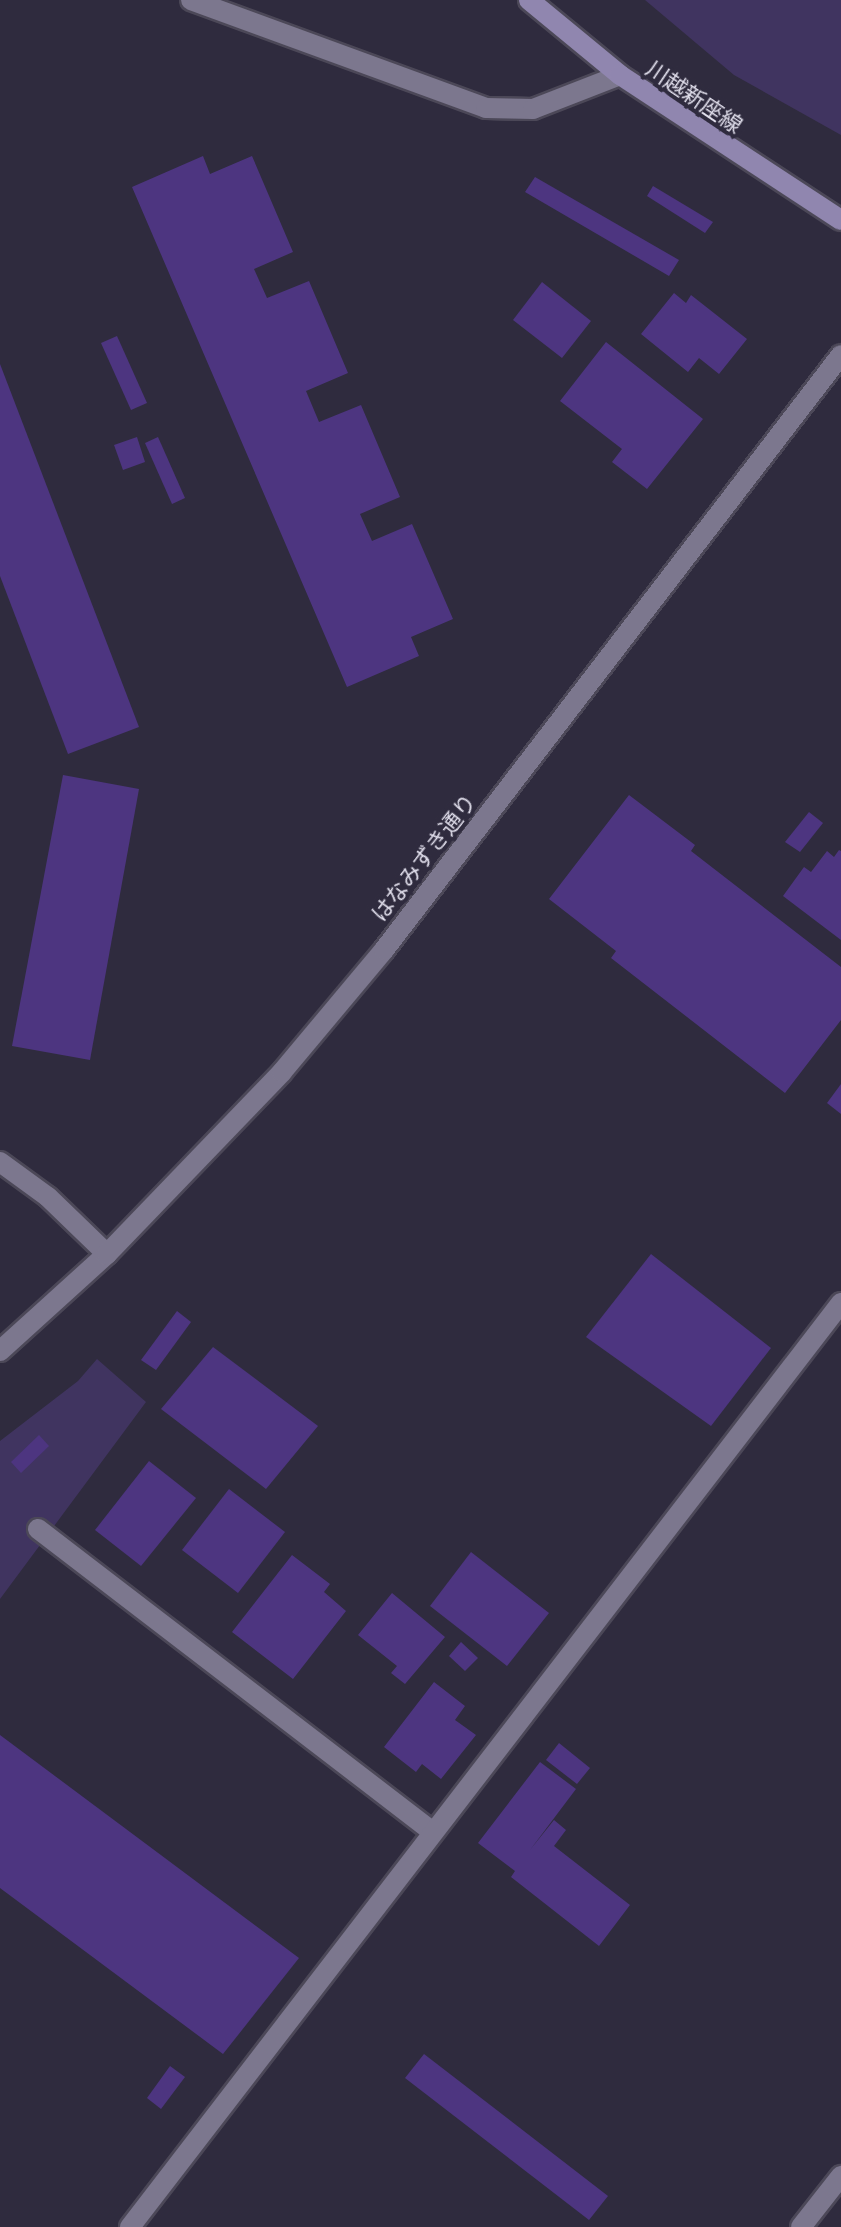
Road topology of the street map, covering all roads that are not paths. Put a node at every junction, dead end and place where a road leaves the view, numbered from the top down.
1 (191, 0) edge
2 (529, 0) edge
3 (620, 75) junction
4 (841, 220) edge
5 (841, 355) edge
6 (0, 1162) edge
7 (107, 1254) junction
8 (841, 1303) edge
9 (0, 1351) edge
10 (38, 1529) dead end
11 (432, 1831) junction
12 (841, 2176) edge
13 (130, 2227) edge
14 (801, 2227) edge

1 - 3 street
2 - 3 main road, 川越新座線
3 - 4 main road, 川越新座線
5 - 7 street, はなみずき通り
6 - 7 street
7 - 9 street, はなみずき通り
8 - 11 street
10 - 11 street
11 - 13 street
12 - 14 street

